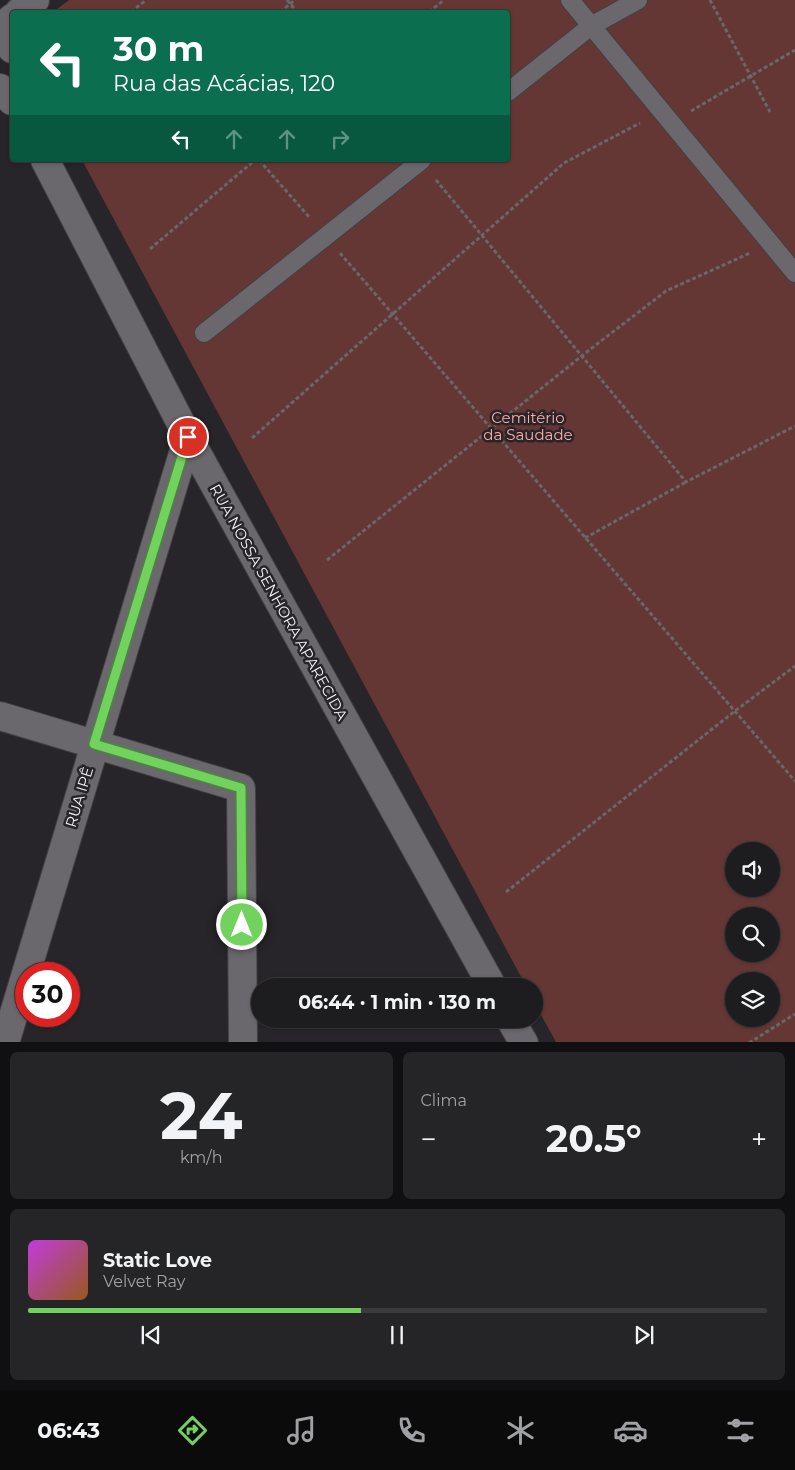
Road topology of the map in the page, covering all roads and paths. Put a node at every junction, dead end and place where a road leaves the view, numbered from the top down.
1 (35, 0) edge
2 (146, 0) edge
3 (287, 0) edge
4 (295, 0) edge
5 (444, 0) edge
6 (570, 0) edge
7 (638, 0) edge
8 (710, 0) edge
9 (290, 4) junction
10 (22, 10) edge
11 (134, 10) edge
12 (282, 10) edge
13 (295, 10) edge
14 (432, 10) edge
15 (10, 20) edge
16 (591, 26) junction
17 (0, 29) edge
18 (0, 34) edge
19 (10, 46) edge
20 (795, 50) edge
21 (751, 76) junction
22 (0, 88) edge
23 (510, 90) edge
24 (10, 98) edge
25 (770, 112) dead end
26 (666, 117) junction
27 (46, 162) edge
28 (253, 162) edge
29 (261, 162) edge
30 (420, 162) edge
31 (422, 162) edge
32 (482, 235) junction
33 (326, 237) junction
34 (771, 243) junction
35 (150, 249) dead end
36 (795, 273) edge
37 (392, 314) junction
38 (204, 333) dead end
39 (582, 356) junction
40 (795, 426) edge
41 (491, 429) junction
42 (188, 437) junction
43 (252, 438) dead end
44 (686, 482) junction
45 (585, 538) junction
46 (327, 560) dead end
47 (795, 666) edge
48 (735, 711) junction
49 (0, 716) edge
50 (94, 744) junction
51 (795, 781) edge
52 (506, 892) dead end
53 (488, 978) edge
54 (795, 1014) edge
55 (515, 1028) edge
56 (5, 1042) edge
57 (243, 1042) edge
58 (524, 1042) edge
59 (749, 1042) edge

1 - 10 street
2 - 11 path
3 - 9 path
4 - 9 path
5 - 14 path
6 - 16 lane
7 - 16 lane
8 - 21 path
9 - 12 path
9 - 13 path
15 - 17 street
16 - 23 lane
16 - 26 lane
18 - 19 street
20 - 21 path
21 - 25 path
21 - 26 path
22 - 24 street
26 - 32 path
26 - 34 lane
27 - 42 street, RUA NOSSA SENHORA APARECIDA
28 - 35 path
29 - 33 path
30 - 33 lane
31 - 32 path
32 - 37 path
32 - 39 path
33 - 37 path
33 - 38 lane
34 - 36 lane
34 - 39 path
37 - 41 path
37 - 43 path
39 - 41 path
39 - 44 path
40 - 44 path
41 - 45 path
41 - 46 path
42 - 50 street, RUA IPÊ
42 - 53 street, RUA NOSSA SENHORA APARECIDA
44 - 45 path
45 - 48 path
47 - 48 path
48 - 51 path
48 - 52 path
49 - 50 street
50 - 56 street, RUA IPÊ
50 - 57 street
54 - 59 path
55 - 58 street

